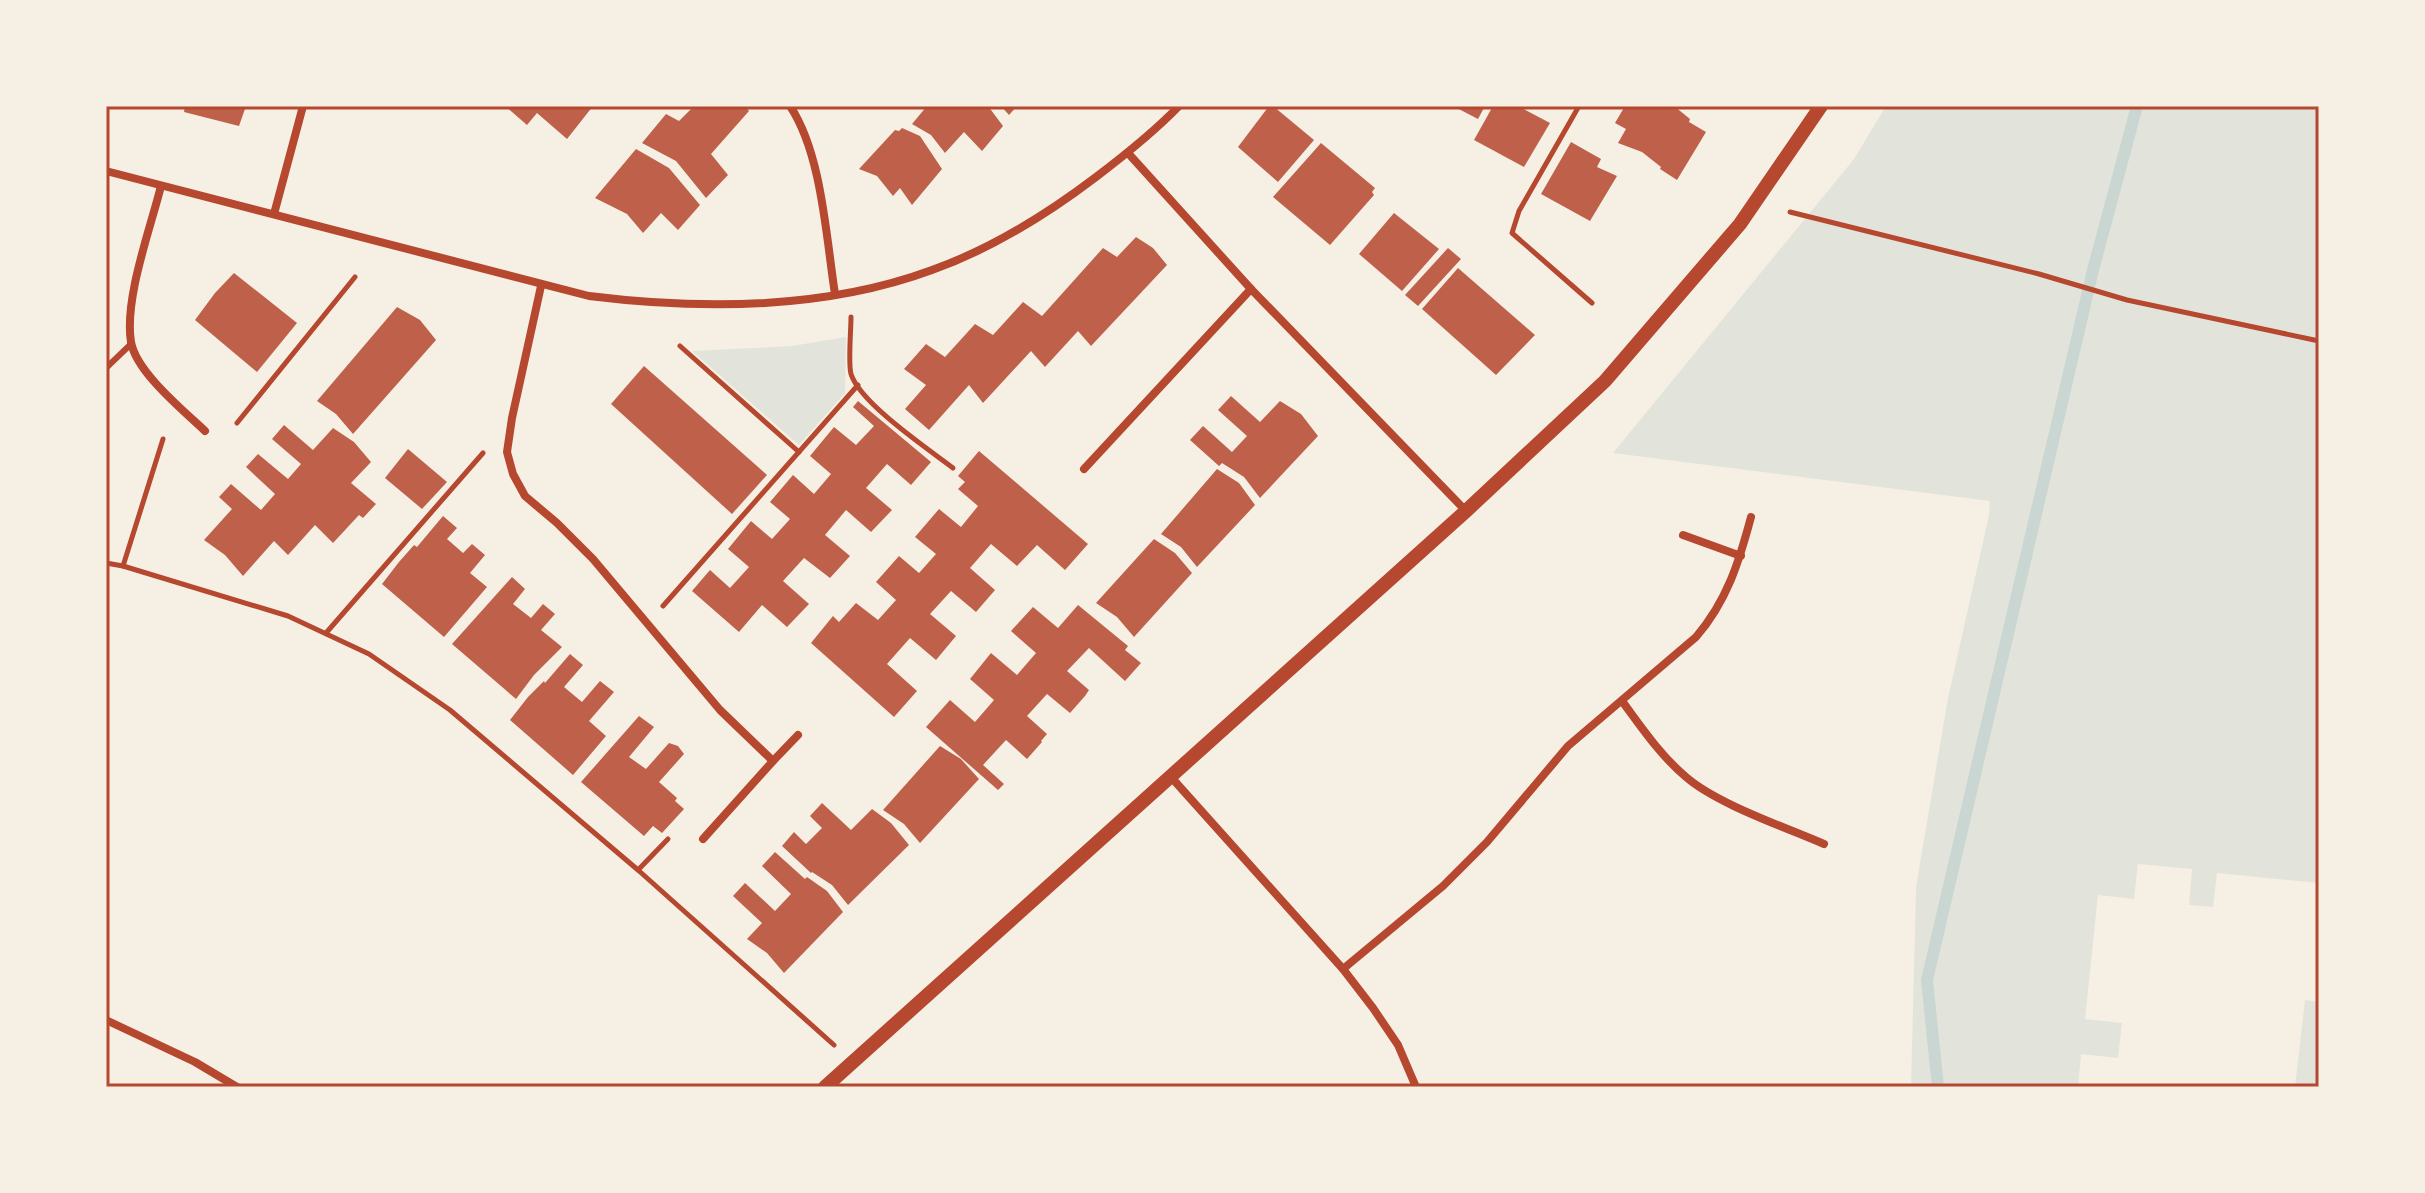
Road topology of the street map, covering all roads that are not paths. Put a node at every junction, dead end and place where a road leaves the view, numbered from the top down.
1 (303, 106) edge
2 (790, 106) edge
3 (1179, 106) edge
4 (1821, 106) edge
5 (1128, 153) junction
6 (106, 171) edge
7 (161, 186) junction
8 (274, 214) junction
9 (541, 286) junction
10 (1251, 289) junction
11 (835, 294) junction
12 (131, 344) junction
13 (106, 368) edge
14 (205, 431) dead end
15 (1084, 469) dead end
16 (1466, 511) junction
17 (1751, 517) dead end
18 (1683, 535) dead end
19 (1741, 556) junction
20 (1622, 701) junction
21 (798, 735) dead end
22 (773, 761) junction
23 (1171, 777) junction
24 (703, 839) dead end
25 (1824, 844) dead end
26 (1343, 969) junction
27 (106, 1020) edge
28 (237, 1087) edge
29 (825, 1087) edge
30 (1416, 1087) edge

1 - 8 street
2 - 11 street
3 - 5 street
4 - 16 street
5 - 10 street
5 - 11 street
6 - 7 street
7 - 8 street
7 - 12 street
8 - 9 street
9 - 11 street
9 - 22 street
10 - 15 street
10 - 16 street
12 - 13 lane
12 - 14 street
16 - 23 street
17 - 19 street
18 - 19 street
19 - 20 street
20 - 25 street
20 - 26 street
21 - 22 street
22 - 24 street
23 - 26 street
23 - 29 street
26 - 30 street
27 - 28 street

